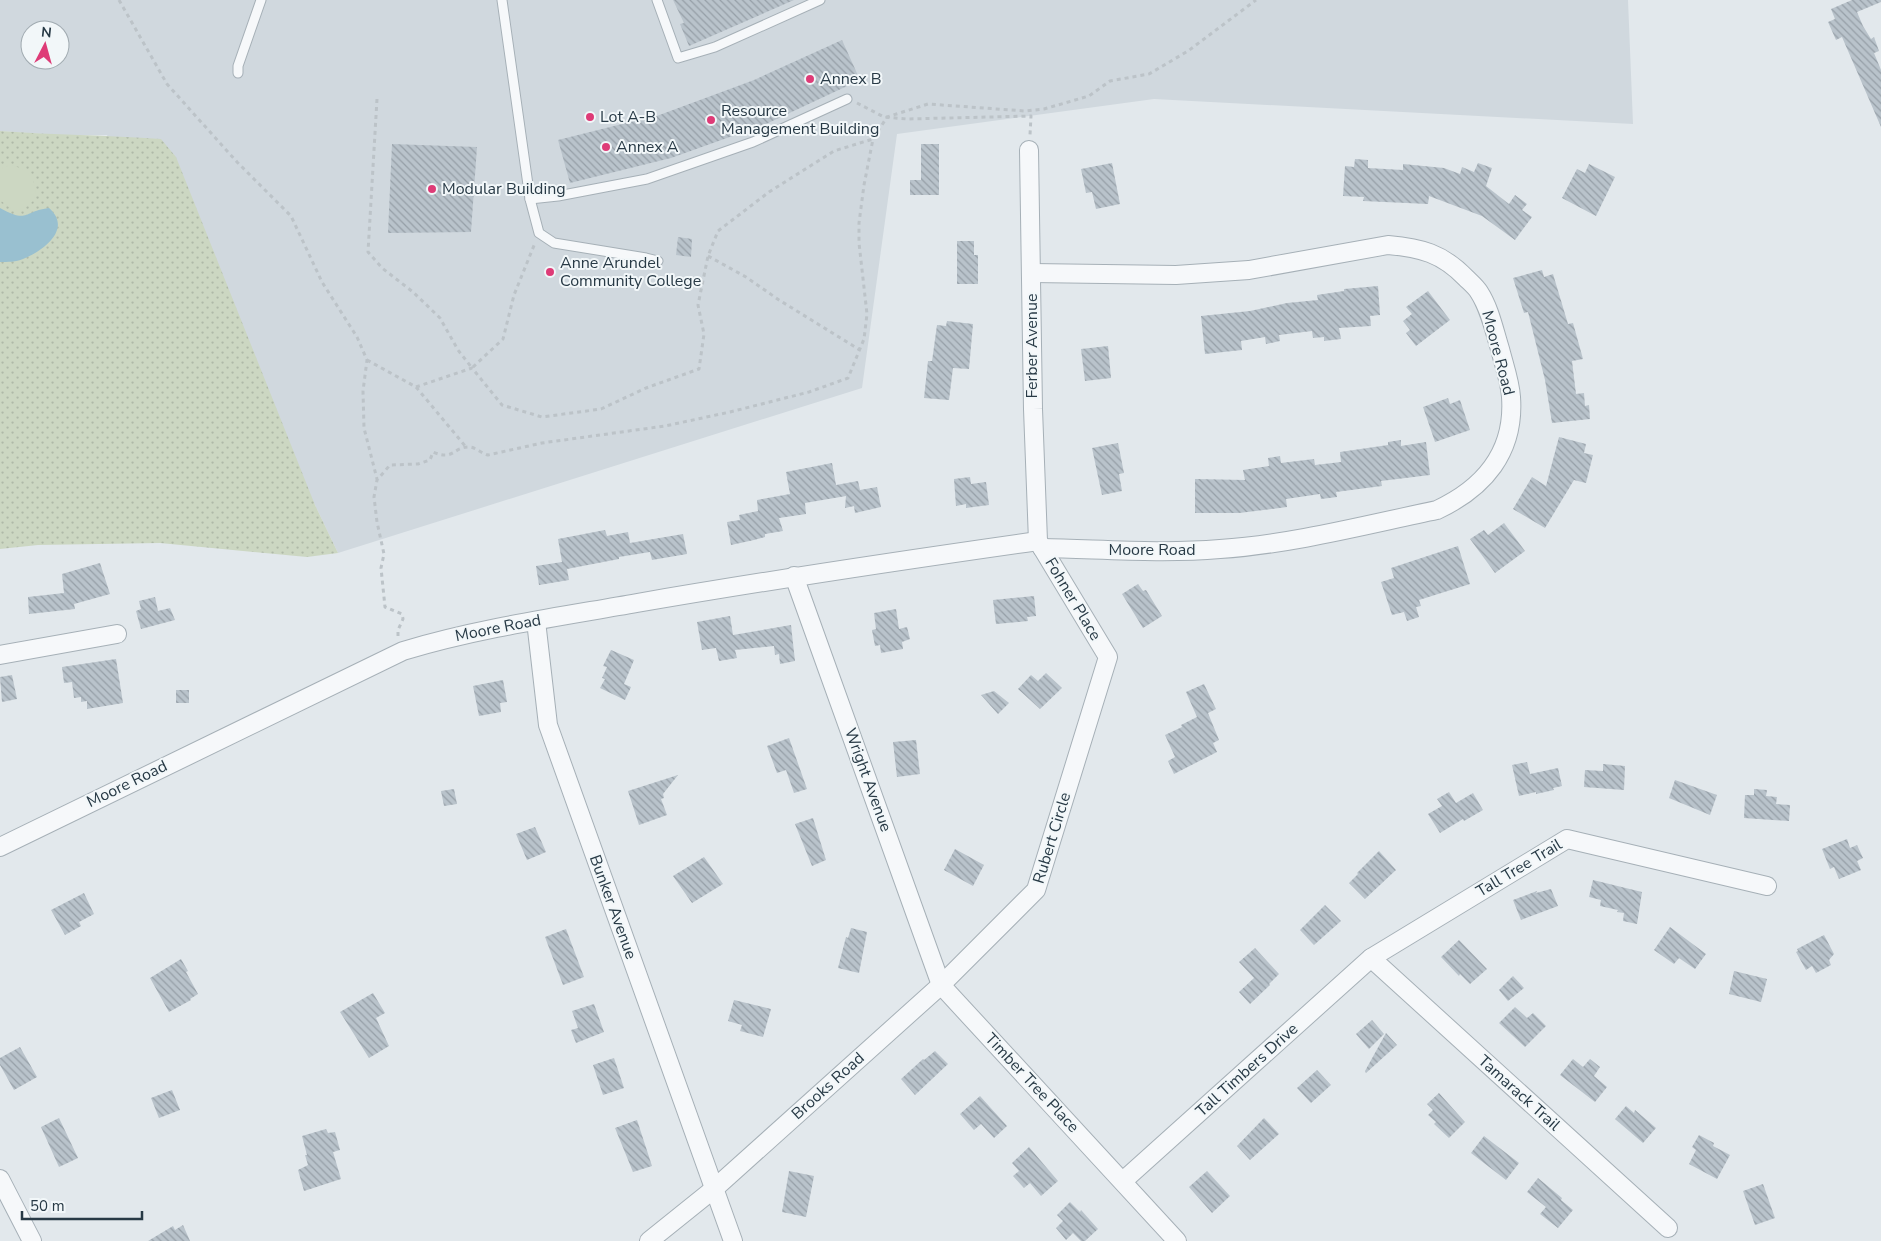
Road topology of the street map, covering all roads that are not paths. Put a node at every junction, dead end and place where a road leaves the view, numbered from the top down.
1 (261, 0) edge
2 (502, 0) edge
3 (657, 0) edge
4 (820, 0) edge
5 (238, 73) dead end
6 (847, 98) road end
7 (1030, 150) road end
8 (530, 199) junction
9 (658, 261) dead end
10 (1032, 273) junction
11 (1040, 545) junction
12 (794, 576) junction
13 (536, 621) junction
14 (117, 634) dead end
15 (0, 655) edge
16 (1108, 658) joint
17 (0, 847) edge
18 (1767, 886) dead end
19 (1371, 958) junction
20 (941, 985) junction
21 (0, 1179) edge
22 (1124, 1181) junction
23 (714, 1188) junction
24 (1668, 1228) dead end
25 (32, 1241) edge
26 (649, 1241) edge
27 (733, 1241) edge
28 (1177, 1241) edge

1 - 5 lane
2 - 8 lane
3 - 4 lane
6 - 8 lane
7 - 10 street, Ferber Avenue
8 - 9 lane
10 - 11 street, Ferber Avenue
10 - 11 street, Moore Road
11 - 12 street, Moore Road
11 - 16 street, Fohner Place
12 - 13 street, Moore Road
12 - 20 street, Wright Avenue
13 - 17 street, Moore Road
13 - 23 street, Bunker Avenue
14 - 15 street
16 - 20 street, Rubert Circle
18 - 19 street, Tall Tree Trail
19 - 22 street, Tall Timbers Drive
19 - 24 street, Tamarack Trail
20 - 22 street, Timber Tree Place
20 - 23 street, Brooks Road
21 - 25 street
22 - 28 street, Timber Tree Place
23 - 26 street, Brooks Road
23 - 27 street, Bunker Avenue

